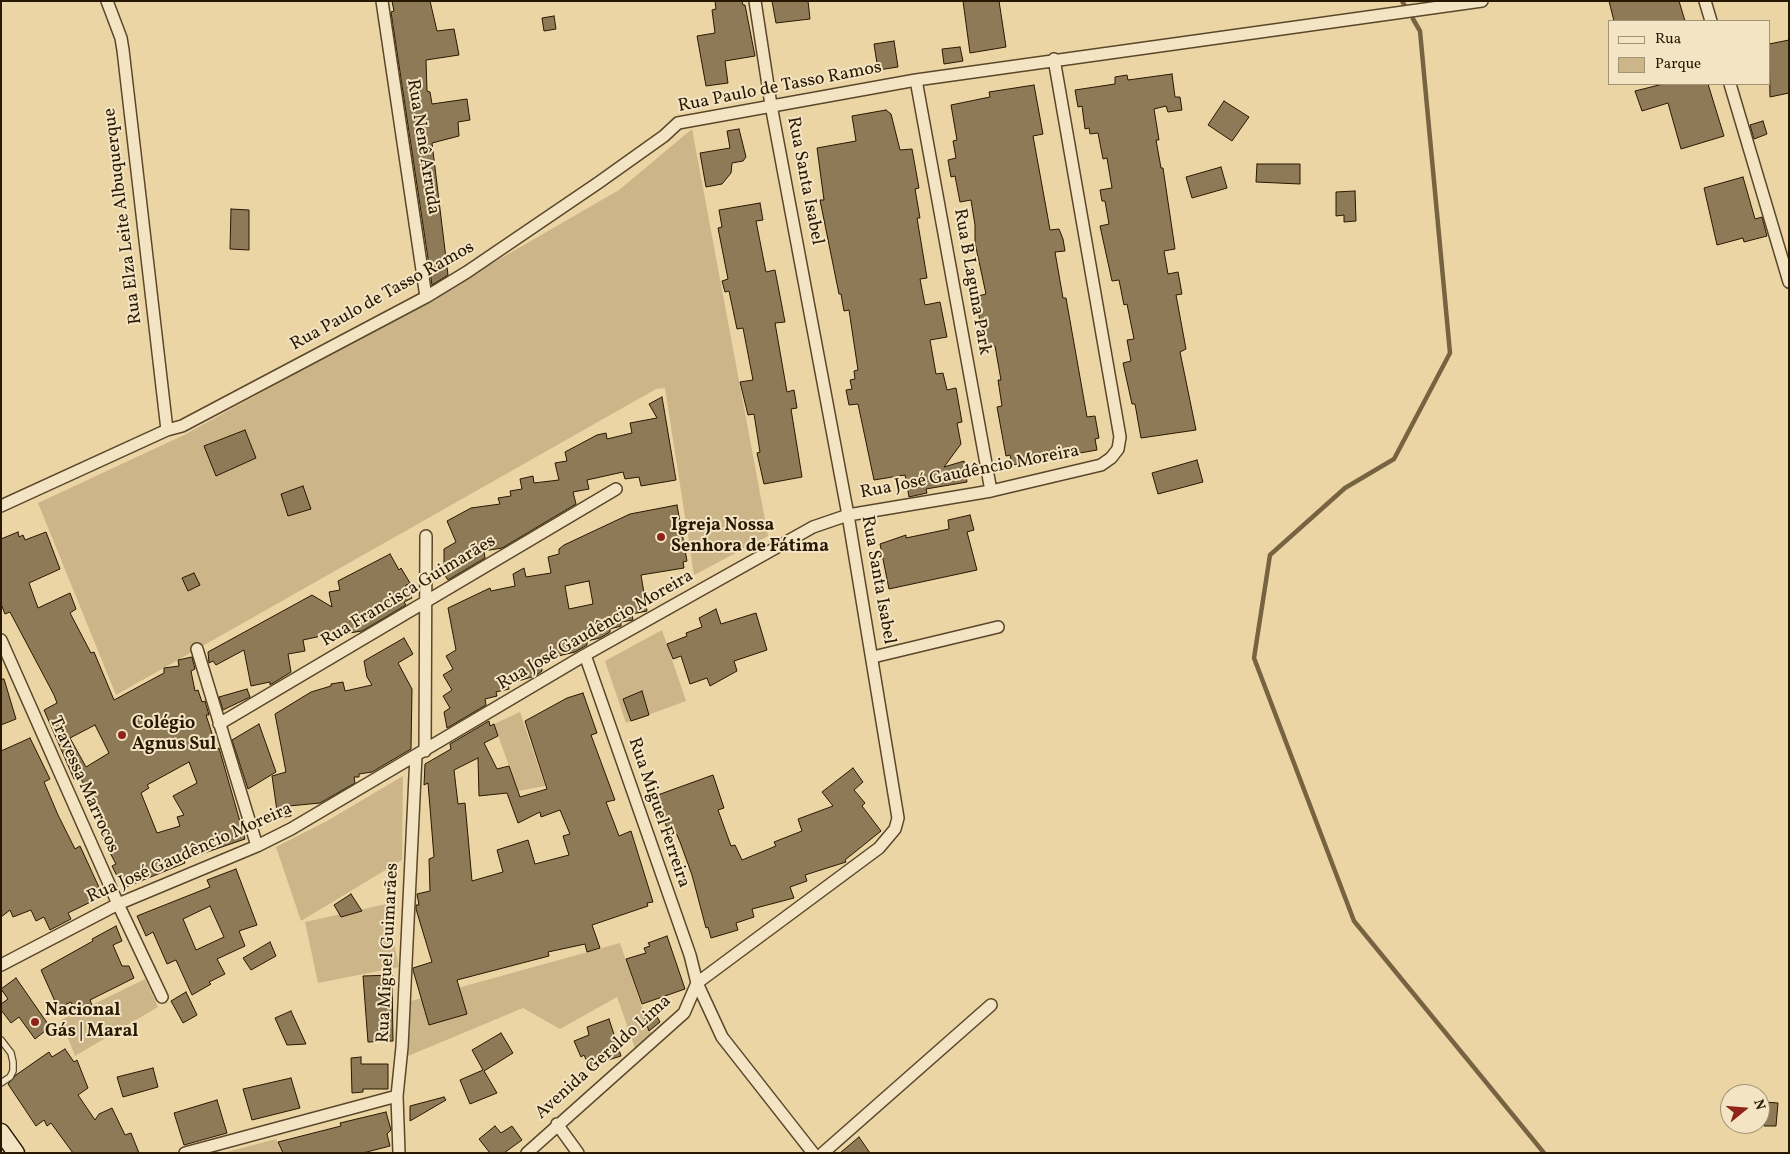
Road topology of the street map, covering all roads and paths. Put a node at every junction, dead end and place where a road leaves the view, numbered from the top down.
1 (107, 1) edge
2 (382, 1) edge
3 (755, 1) edge
4 (1482, 1) edge
5 (1705, 1) edge
6 (1711, 20) edge
7 (1054, 59) junction
8 (916, 80) junction
9 (1730, 85) edge
10 (771, 104) junction
11 (1789, 282) edge
12 (426, 297) junction
13 (167, 430) junction
14 (616, 489) dead end
15 (991, 491) junction
16 (1, 506) edge
17 (848, 515) junction
18 (426, 536) dead end
19 (425, 603) junction
20 (998, 627) dead end
21 (1, 640) edge
22 (197, 649) dead end
23 (585, 655) junction
24 (873, 657) junction
25 (219, 724) junction
26 (420, 753) junction
27 (257, 846) junction
28 (118, 904) junction
29 (1, 966) edge
30 (697, 983) junction
31 (162, 997) dead end
32 (991, 1005) dead end
33 (1, 1040) edge
34 (1, 1083) edge
35 (397, 1096) junction
36 (557, 1124) junction
37 (1, 1132) edge
38 (16, 1153) edge
39 (185, 1153) edge
40 (398, 1153) edge
41 (527, 1153) edge
42 (578, 1153) edge
43 (813, 1153) edge
44 (823, 1153) edge

1 - 13 street, Rua Elza Leite Albuquerque
2 - 12 street, Rua Nenê Arruda
3 - 10 street, Rua Santa Isabel
4 - 7 street, Rua Paulo de Tasso Ramos
5 - 6 street
7 - 8 street, Rua Paulo de Tasso Ramos
7 - 15 street, Rua José Gaudêncio Moreira
8 - 10 street, Rua Paulo de Tasso Ramos
8 - 15 street, Rua B Laguna Park
9 - 11 street
10 - 12 street, Rua Paulo de Tasso Ramos
10 - 17 street, Rua Santa Isabel
12 - 13 street, Rua Paulo de Tasso Ramos
13 - 16 street, Rua Paulo de Tasso Ramos
14 - 19 street, Rua Francisca Guimarães
15 - 17 street, Rua José Gaudêncio Moreira
17 - 23 street, Rua José Gaudêncio Moreira
17 - 24 street, Rua Santa Isabel
18 - 19 street, Rua Miguel Guimarães
19 - 25 street, Rua Francisca Guimarães
19 - 26 street, Rua Miguel Guimarães
20 - 24 street
21 - 28 street, Travessa Marrocos
22 - 25 street
23 - 26 street, Rua José Gaudêncio Moreira
23 - 30 street, Rua Miguel Ferreira
24 - 30 street, Rua Santa Isabel
25 - 27 street
26 - 27 street, Rua José Gaudêncio Moreira
26 - 35 street, Rua Miguel Guimarães
27 - 28 street, Rua José Gaudêncio Moreira
28 - 29 street, Rua José Gaudêncio Moreira
28 - 31 street, Travessa Marrocos
30 - 36 street, Avenida Geraldo Lima
30 - 43 street, Rua Miguel Ferreira
32 - 44 street
33 - 34 lane
35 - 39 street
35 - 40 street, Rua Miguel Guimarães
36 - 41 street, Avenida Geraldo Lima
36 - 42 street
37 - 38 main road

